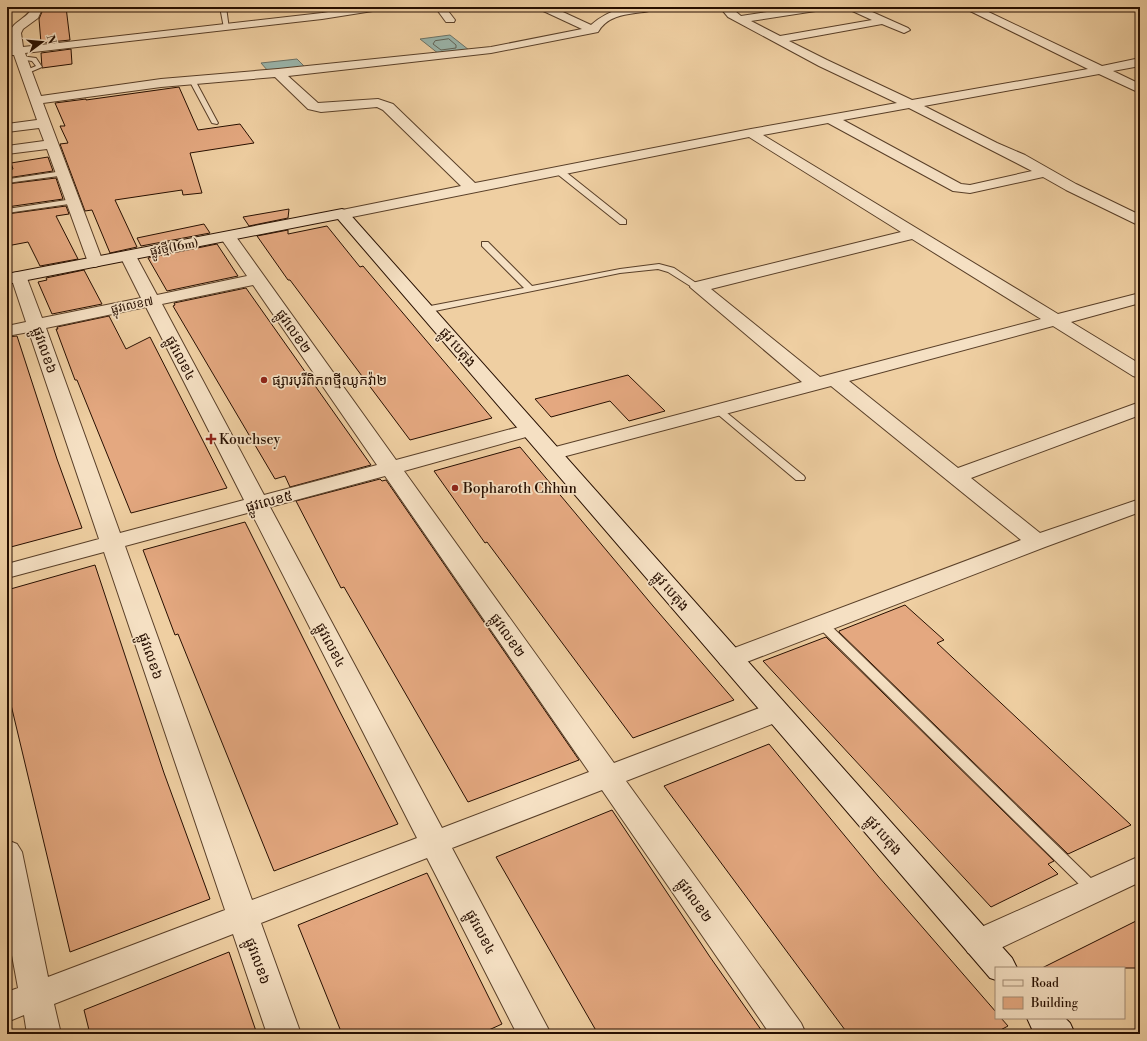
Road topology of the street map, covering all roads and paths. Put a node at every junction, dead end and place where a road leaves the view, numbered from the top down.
1 (38, 7) edge
2 (223, 7) edge
3 (311, 7) edge
4 (379, 7) edge
5 (440, 7) edge
6 (543, 7) edge
7 (651, 7) edge
8 (734, 7) edge
9 (822, 7) edge
10 (852, 7) edge
11 (970, 7) edge
12 (322, 16) junction
13 (741, 19) junction
14 (450, 20) dead end
15 (883, 21) junction
16 (7, 25) edge
17 (18, 27) junction
18 (228, 28) junction
19 (593, 29) junction
20 (904, 30) dead end
21 (780, 39) junction
22 (15, 54) edge
23 (1140, 62) edge
24 (1101, 70) junction
25 (278, 74) junction
26 (192, 80) junction
27 (1140, 89) edge
28 (36, 100) junction
29 (910, 104) junction
30 (830, 119) junction
31 (45, 123) junction
32 (215, 123) dead end
33 (7, 128) edge
34 (751, 133) junction
35 (52, 144) junction
36 (7, 150) edge
37 (559, 171) junction
38 (1046, 172) junction
39 (63, 173) junction
40 (8, 181) edge
41 (470, 188) junction
42 (73, 200) junction
43 (7, 211) edge
44 (342, 214) junction
45 (1137, 218) edge
46 (624, 222) dead end
47 (915, 233) junction
48 (228, 237) junction
49 (485, 244) dead end
50 (128, 256) junction
51 (95, 262) junction
52 (13, 278) edge
53 (258, 279) junction
54 (698, 287) junction
55 (529, 288) junction
56 (1140, 298) edge
57 (151, 301) junction
58 (425, 310) junction
59 (1056, 321) junction
60 (36, 325) junction
61 (7, 331) edge
62 (1140, 372) edge
63 (826, 382) junction
64 (1140, 408) edge
65 (718, 410) junction
66 (530, 430) junction
67 (551, 454) junction
68 (391, 468) junction
69 (956, 476) junction
70 (800, 478) dead end
71 (257, 504) junction
72 (1140, 505) edge
73 (1037, 542) junction
74 (112, 543) junction
75 (7, 571) edge
76 (822, 624) junction
77 (730, 659) junction
78 (776, 712) junction
79 (608, 776) junction
80 (435, 843) junction
81 (7, 852) edge
82 (1140, 868) edge
83 (1094, 890) junction
84 (243, 917) junction
85 (979, 943) junction
86 (1000, 967) edge
87 (36, 996) junction
88 (7, 1007) edge
89 (1045, 1019) edge
90 (44, 1034) edge
91 (284, 1034) edge
92 (534, 1034) edge
93 (789, 1034) edge
94 (1058, 1034) edge

1 - 17 street
2 - 18 lane
3 - 12 street
4 - 12 street
5 - 14 street
6 - 19 street
7 - 19 street
8 - 13 street
9 - 13 street
10 - 15 street
11 - 24 street
12 - 18 street
13 - 21 street
15 - 20 street
15 - 21 street
16 - 17 street
17 - 22 street
18 - 22 street
19 - 25 street
21 - 29 street
22 - 28 street
23 - 24 street, ផ្លូវថ្មី(16m)
24 - 27 street
24 - 29 street, ផ្លូវថ្មី(16m)
25 - 26 street
25 - 41 street
26 - 28 street
26 - 32 lane
28 - 31 street
29 - 30 street, ផ្លូវថ្មី(16m)
29 - 38 street
30 - 34 street, ផ្លូវថ្មី(16m)
30 - 38 street
31 - 33 street
31 - 35 street
34 - 37 street, ផ្លូវថ្មី(16m)
34 - 47 street
35 - 36 street
35 - 39 street
37 - 41 street, ផ្លូវថ្មី(16m)
37 - 46 lane
38 - 45 street
39 - 40 lane
39 - 42 street
41 - 44 street, ផ្លូវថ្មី(16m)
42 - 43 lane
42 - 51 street
44 - 48 street, ផ្លូវថ្មី(16m)
44 - 58 street, ផ្លូវ បេតុង
47 - 54 street
47 - 59 street
48 - 50 street, ផ្លូវថ្មី(16m)
48 - 53 street, ផ្លូវលេខ២
49 - 55 lane
50 - 51 street, ផ្លូវថ្មី(16m)
50 - 57 street, ផ្លូវលេខ៤
51 - 52 street, ផ្លូវថ្មី(16m)
52 - 60 street, ផ្លូវលេខ៦
53 - 57 street, ផ្លុវលេខ៧
53 - 68 street, ផ្លូវលេខ២
54 - 55 lane
54 - 63 street
55 - 58 lane
56 - 59 street
57 - 60 street, ផ្លុវលេខ៧
57 - 71 street, ផ្លូវលេខ៤
58 - 66 street, ផ្លូវ បេតុង
59 - 62 street
59 - 63 street
60 - 61 street, ផ្លុវលេខ៧
60 - 74 street, ផ្លូវលេខ៦
63 - 65 street
63 - 69 street
64 - 69 street
65 - 67 street
65 - 70 lane
66 - 67 street, ផ្លូវ បេតុង
66 - 68 street, ផ្លូវលេខ៥
67 - 77 street, ផ្លូវ បេតុង
68 - 71 street, ផ្លូវលេខ៥
68 - 79 street, ផ្លូវលេខ២
69 - 73 street
71 - 74 street, ផ្លូវលេខ៥
71 - 80 street, ផ្លូវលេខ៤
72 - 73 street
73 - 76 street
74 - 75 street, ផ្លូវលេខ៥
74 - 84 street, ផ្លូវលេខ៦
76 - 77 street
76 - 83 lane
77 - 78 street, ផ្លូវ បេតុង
78 - 79 street
78 - 85 street, ផ្លូវ បេតុង
79 - 80 street
79 - 93 street, ផ្លូវលេខ២
80 - 84 street
80 - 92 street, ផ្លូវលេខ៤
81 - 87 street
82 - 83 street
83 - 85 street
84 - 87 street
84 - 91 street, ផ្លូវលេខ៦
85 - 86 street, ផ្លូវ បេតុង
87 - 88 street
87 - 90 street
89 - 94 street

